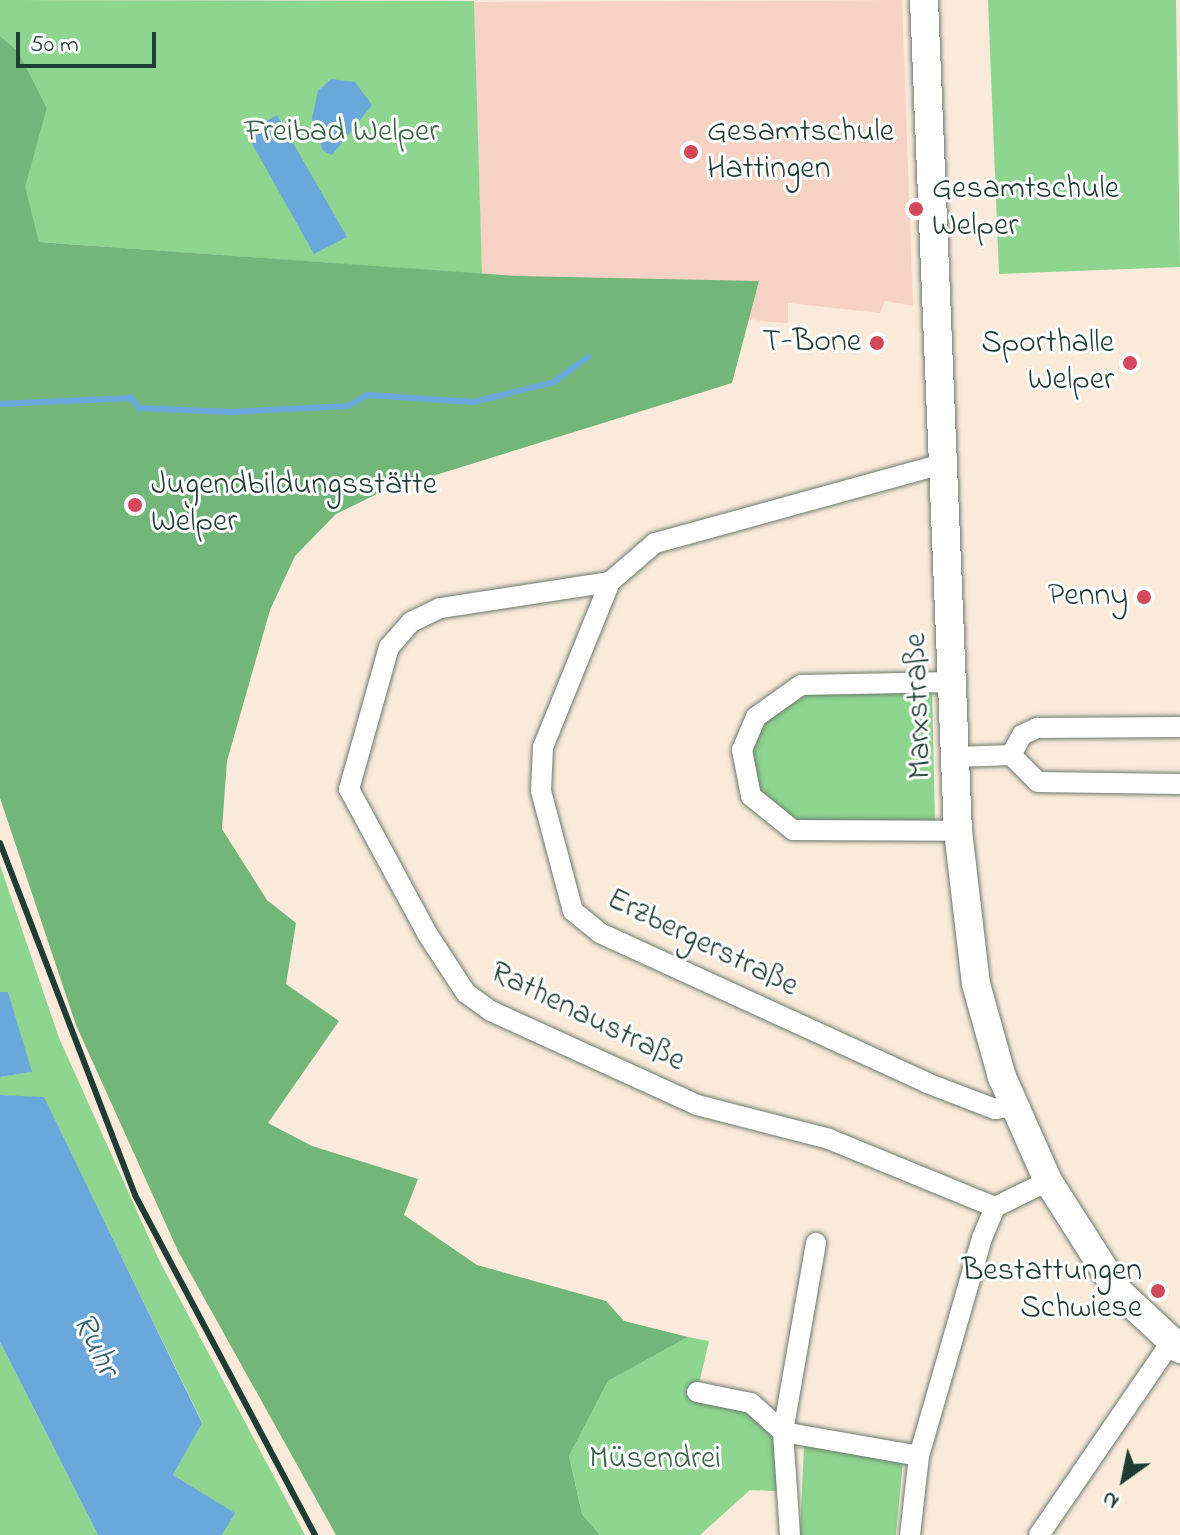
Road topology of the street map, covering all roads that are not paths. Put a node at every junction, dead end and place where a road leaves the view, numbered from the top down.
1 (924, 0) edge
2 (942, 464) junction
3 (610, 582) junction
4 (953, 682) junction
5 (1180, 727) edge
6 (1011, 755) junction
7 (957, 757) junction
8 (1180, 784) edge
9 (958, 831) junction
10 (1013, 1106) junction
11 (1048, 1181) junction
12 (995, 1207) junction
13 (816, 1243) dead end
14 (1176, 1345) edge
15 (697, 1392) dead end
16 (783, 1432) junction
17 (919, 1456) junction
18 (790, 1535) edge
19 (910, 1535) edge
20 (1039, 1535) edge

1 - 2 street, Marxstraße
2 - 3 street, Erzbergerstraße
2 - 4 street, Marxstraße
3 - 10 street, Erzbergerstraße
3 - 12 street, Rathenaustraße
4 - 7 street, Marxstraße
4 - 9 street
5 - 6 street
6 - 7 street
6 - 8 street
7 - 9 street, Marxstraße
9 - 10 street, Marxstraße
10 - 11 street, Marxstraße
11 - 12 street
11 - 14 street, Marxstraße
12 - 17 street
13 - 16 street
14 - 20 street
15 - 16 street
16 - 17 street
16 - 18 street
17 - 19 street

